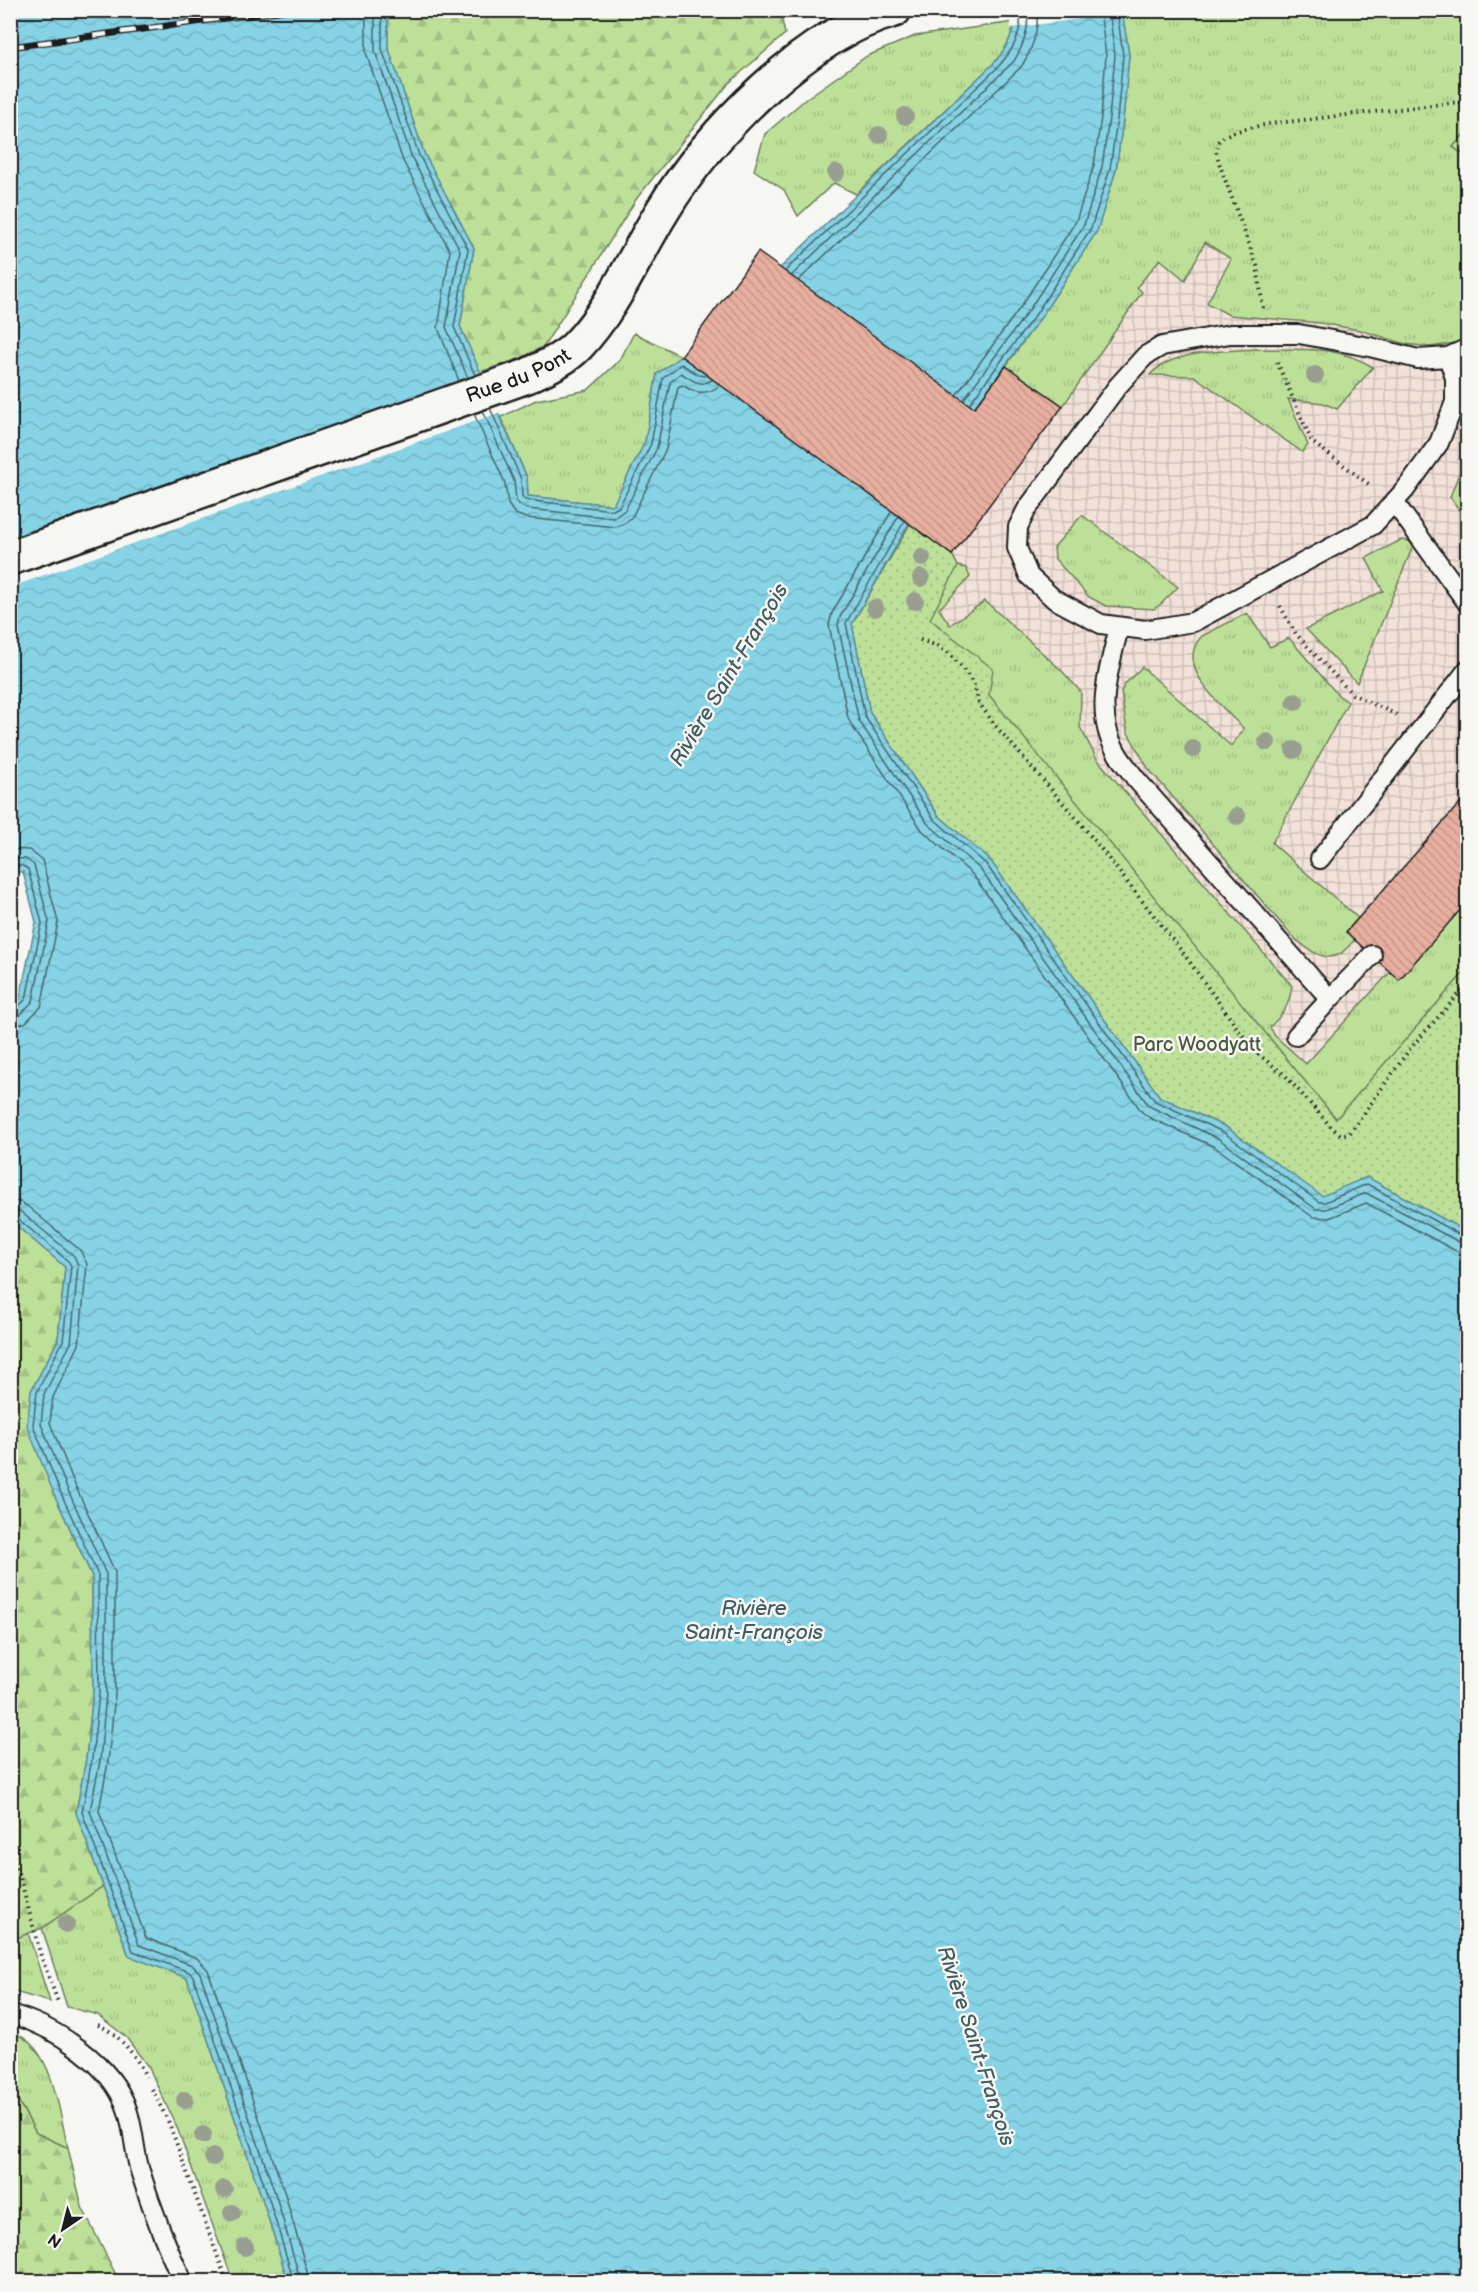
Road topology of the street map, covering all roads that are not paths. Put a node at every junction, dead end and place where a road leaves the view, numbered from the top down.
1 (894, 10) edge
2 (1467, 348) edge
3 (1448, 357) junction
4 (1394, 502) junction
5 (10, 558) edge
6 (1467, 604) edge
7 (1119, 627) junction
8 (1467, 669) edge
9 (1320, 859) dead end
10 (1371, 955) dead end
11 (1330, 999) junction
12 (1296, 1036) dead end
13 (10, 2014) edge
14 (183, 2282) edge

1 - 5 street, Rue du Pont
2 - 3 lane
3 - 4 lane
3 - 7 lane
4 - 6 lane
4 - 7 lane
7 - 11 lane
8 - 9 lane
10 - 11 lane
11 - 12 lane
13 - 14 lane

